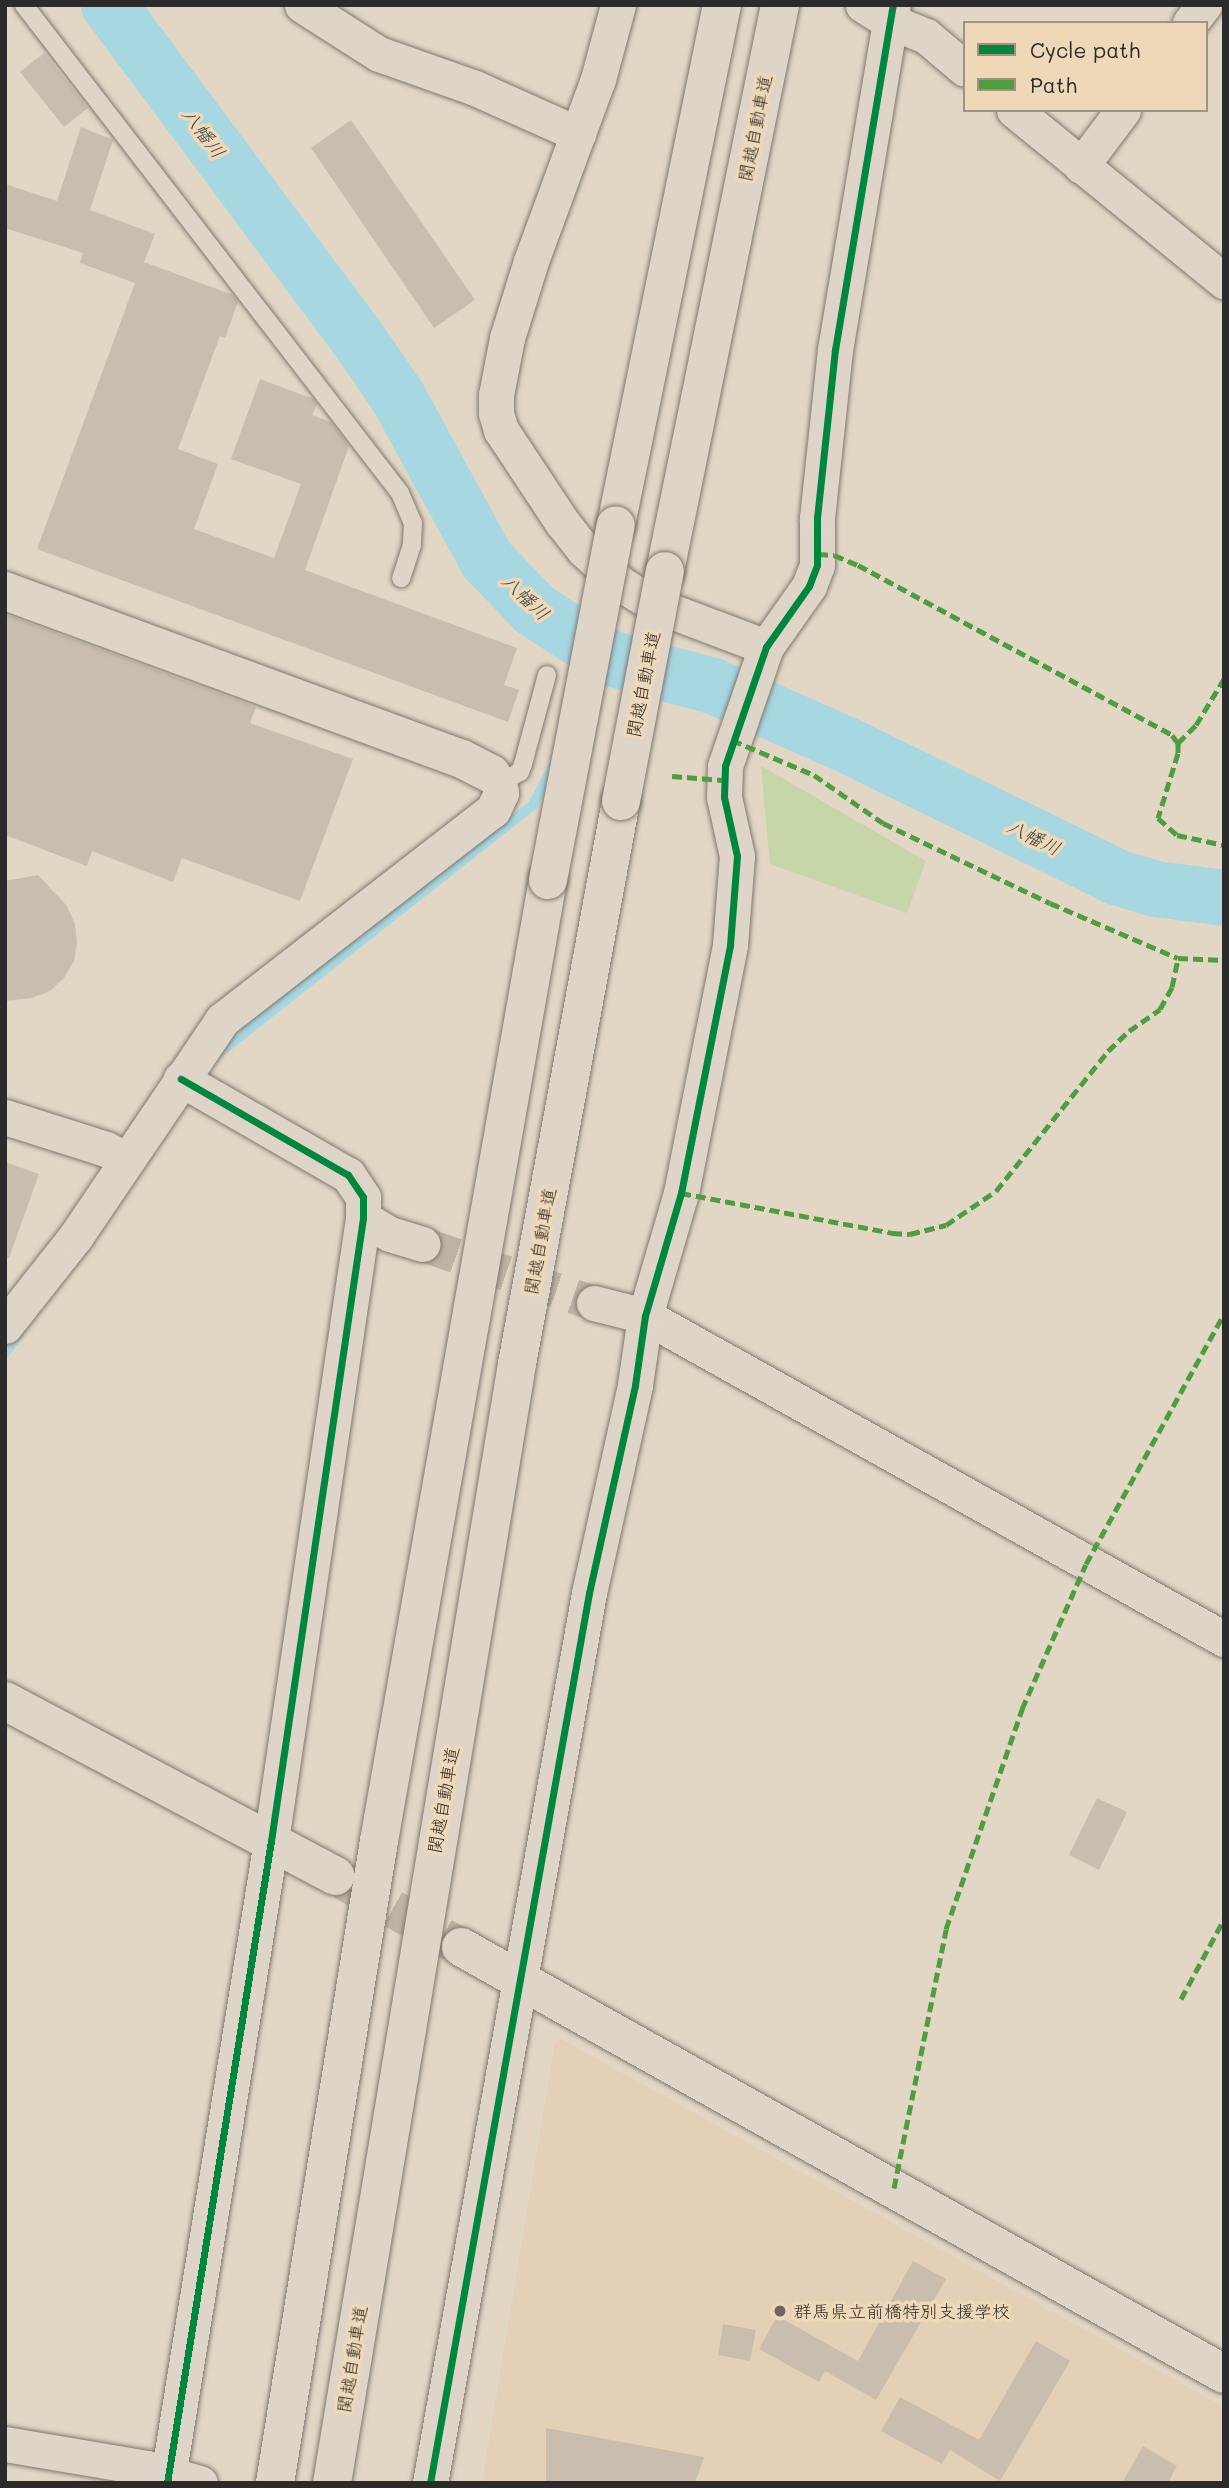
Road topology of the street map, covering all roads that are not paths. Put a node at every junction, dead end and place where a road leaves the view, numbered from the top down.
1 (24, 5) edge
2 (302, 5) edge
3 (618, 5) edge
4 (722, 5) edge
5 (780, 5) edge
6 (1204, 5) edge
7 (882, 11) edge
8 (1192, 21) edge
9 (963, 67) edge
10 (1016, 112) edge
11 (1122, 112) edge
12 (578, 134) junction
13 (1081, 166) junction
14 (1223, 278) edge
15 (401, 578) dead end
16 (5, 590) edge
17 (763, 655) junction
18 (547, 675) dead end
19 (495, 779) junction
20 (181, 1079) junction
21 (5, 1116) edge
22 (127, 1160) junction
23 (363, 1218) junction
24 (424, 1244) tunnel mouth
25 (594, 1303) tunnel mouth
26 (645, 1316) junction
27 (5, 1326) edge
28 (1224, 1639) edge
29 (5, 1701) edge
30 (271, 1841) junction
31 (335, 1876) tunnel mouth
32 (461, 1947) tunnel mouth
33 (519, 1978) junction
34 (1224, 2374) edge
35 (5, 2444) edge
36 (179, 2480) edge
37 (275, 2483) edge
38 (332, 2483) edge
39 (430, 2483) edge

1 - 15 lane
2 - 12 street
3 - 12 street
4 - 37 main road, bridge
5 - 38 main road, 関越自動車道, bridge
6 - 8 street
7 - 9 street
7 - 17 street
10 - 13 street
11 - 13 street
12 - 17 street
13 - 14 street
16 - 19 main road
17 - 26 street
18 - 19 lane
19 - 20 street
20 - 22 street
20 - 23 street
21 - 22 street
22 - 27 street
23 - 24 street
23 - 30 street
25 - 26 street
26 - 28 street
26 - 33 street
29 - 30 main road
30 - 31 main road
30 - 36 street
32 - 33 main road
33 - 34 main road
33 - 39 street
35 - 36 street

